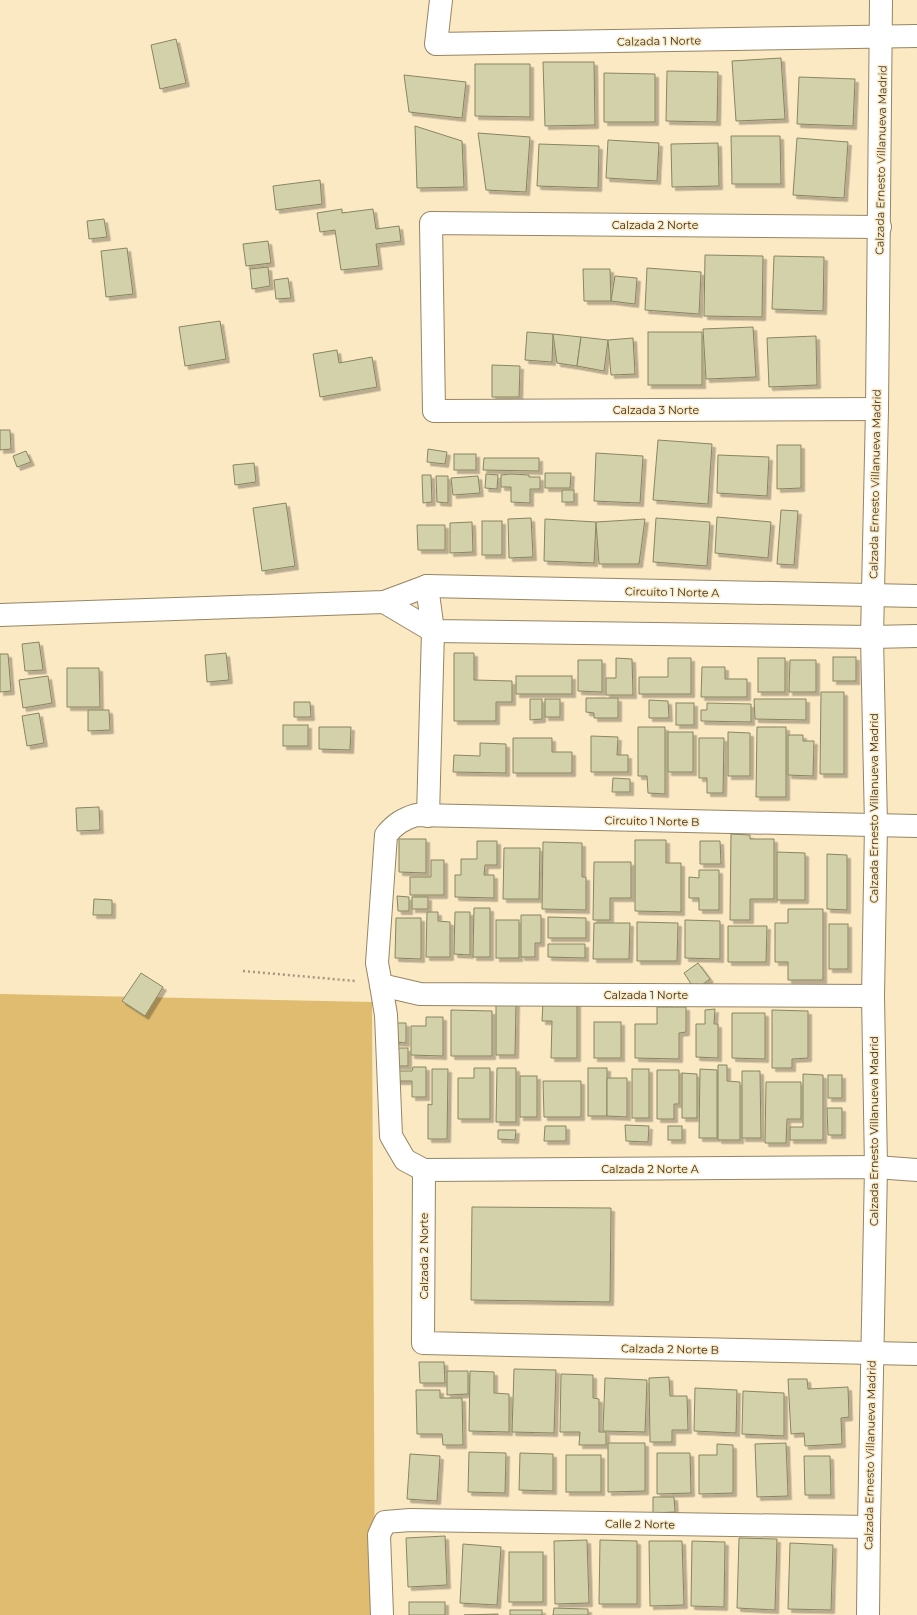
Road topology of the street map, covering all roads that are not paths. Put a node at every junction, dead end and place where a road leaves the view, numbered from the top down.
1 (441, 0) edge
2 (882, 0) edge
3 (917, 36) edge
4 (882, 37) junction
5 (880, 227) junction
6 (877, 409) junction
7 (434, 411) joint
8 (427, 586) junction
9 (873, 596) junction
10 (917, 596) edge
11 (384, 602) junction
12 (0, 614) edge
13 (433, 631) junction
14 (917, 636) edge
15 (872, 637) junction
16 (428, 816) junction
17 (876, 825) junction
18 (917, 826) edge
19 (381, 985) junction
20 (873, 996) junction
21 (876, 1167) junction
22 (424, 1170) junction
23 (917, 1170) edge
24 (424, 1342) joint
25 (872, 1354) junction
26 (917, 1354) edge
27 (869, 1527) junction
28 (382, 1615) edge
29 (868, 1615) edge

1 - 4 street, Calzada 1 Norte
2 - 4 street, Calzada Ernesto Villanueva Madrid
3 - 4 street, Calzada 1 Norte
4 - 5 street, Calzada Ernesto Villanueva Madrid
5 - 6 street, Calzada Ernesto Villanueva Madrid
5 - 7 street, Calzada 2 Norte
6 - 7 street, Calzada 3 Norte
6 - 9 street, Calzada Ernesto Villanueva Madrid
8 - 9 street, Circuito 1 Norte A
8 - 11 street
8 - 13 street
9 - 10 street, Circuito 1 Norte A
9 - 15 street, Calzada Ernesto Villanueva Madrid
11 - 12 street
11 - 13 street
13 - 15 street
13 - 16 street
14 - 15 street
15 - 17 street, Calzada Ernesto Villanueva Madrid
16 - 17 street, Circuito 1 Norte B
16 - 19 street, Circuito 1 Norte B
17 - 18 street, Circuito 1 Norte B
17 - 20 street, Calzada Ernesto Villanueva Madrid
19 - 20 street, Calzada 1 Norte
19 - 22 street, Circuito 1 Norte B
20 - 21 street, Calzada Ernesto Villanueva Madrid
21 - 22 street, Calzada 2 Norte A
21 - 23 street, Calzada 2 Norte A
21 - 25 street, Calzada Ernesto Villanueva Madrid
22 - 24 street, Calzada 2 Norte
24 - 25 street, Calzada 2 Norte B
25 - 26 street, Calzada 2 Norte B
25 - 27 street, Calzada Ernesto Villanueva Madrid
27 - 28 street, Calle 2 Norte
27 - 29 street, Calzada Ernesto Villanueva Madrid

